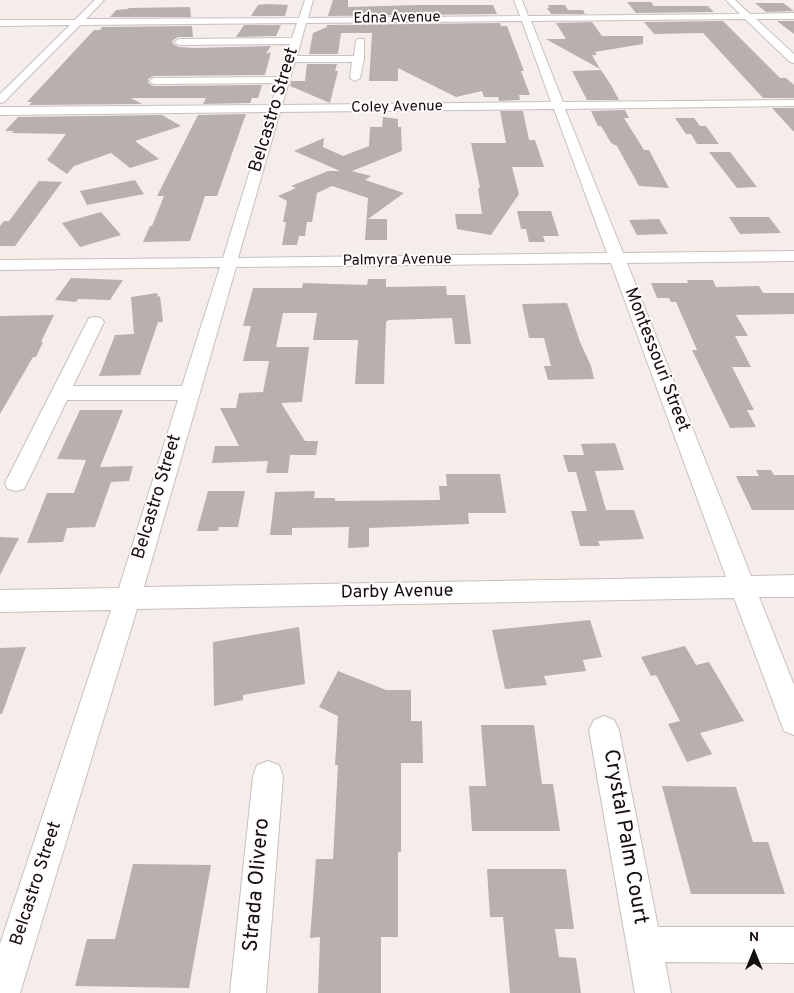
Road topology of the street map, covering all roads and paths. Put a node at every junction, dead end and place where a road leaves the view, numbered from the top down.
1 (100, 0) edge
2 (518, 0) edge
3 (730, 0) edge
4 (748, 16) junction
5 (794, 16) edge
6 (524, 18) junction
7 (78, 22) junction
8 (0, 23) edge
9 (297, 40) edge
10 (362, 41) dead end
11 (179, 42) dead end
12 (359, 59) junction
13 (794, 60) edge
14 (355, 78) dead end
15 (154, 81) dead end
16 (0, 100) edge
17 (794, 103) edge
18 (557, 106) junction
19 (276, 109) junction
20 (0, 111) edge
21 (794, 256) edge
22 (618, 258) junction
23 (230, 263) junction
24 (0, 265) edge
25 (95, 322) dead end
26 (60, 393) junction
27 (190, 393) junction
28 (16, 483) dead end
29 (743, 586) junction
30 (794, 586) edge
31 (128, 598) junction
32 (0, 601) edge
33 (794, 721) edge
34 (604, 730) dead end
35 (268, 776) dead end
36 (644, 944) junction
37 (794, 945) edge
38 (2, 993) edge
39 (248, 993) edge
40 (653, 993) edge

1 - 7 street
2 - 6 street, Montessouri Street
3 - 4 street
4 - 5 street, Edna Avenue
4 - 6 street, Edna Avenue
4 - 13 street
6 - 9 street, Edna Avenue
6 - 18 street, Montessouri Street
7 - 8 street, Edna Avenue
7 - 9 street, Edna Avenue
7 - 16 street
9 - 11 street
9 - 12 street
9 - 15 street
9 - 19 street, Belcastro Street
10 - 12 street
12 - 14 street
17 - 18 street, Coley Avenue
18 - 19 street, Coley Avenue
18 - 22 street, Montessouri Street
19 - 20 street, Coley Avenue
19 - 23 street, Belcastro Street
21 - 22 street, Palmyra Avenue
22 - 23 street, Palmyra Avenue
22 - 29 street, Montessouri Street
23 - 24 street, Palmyra Avenue
23 - 27 street, Belcastro Street
25 - 26 street
26 - 27 street
26 - 28 street
27 - 31 street, Belcastro Street
29 - 30 street, Darby Avenue
29 - 31 street, Darby Avenue
29 - 33 street, Montessouri Street
31 - 32 street, Darby Avenue
31 - 38 street, Belcastro Street
34 - 36 street, Crystal Palm Court
35 - 39 street, Strada Olivero
36 - 37 street, Crystal Palm Court
36 - 40 street, Crystal Palm Court

